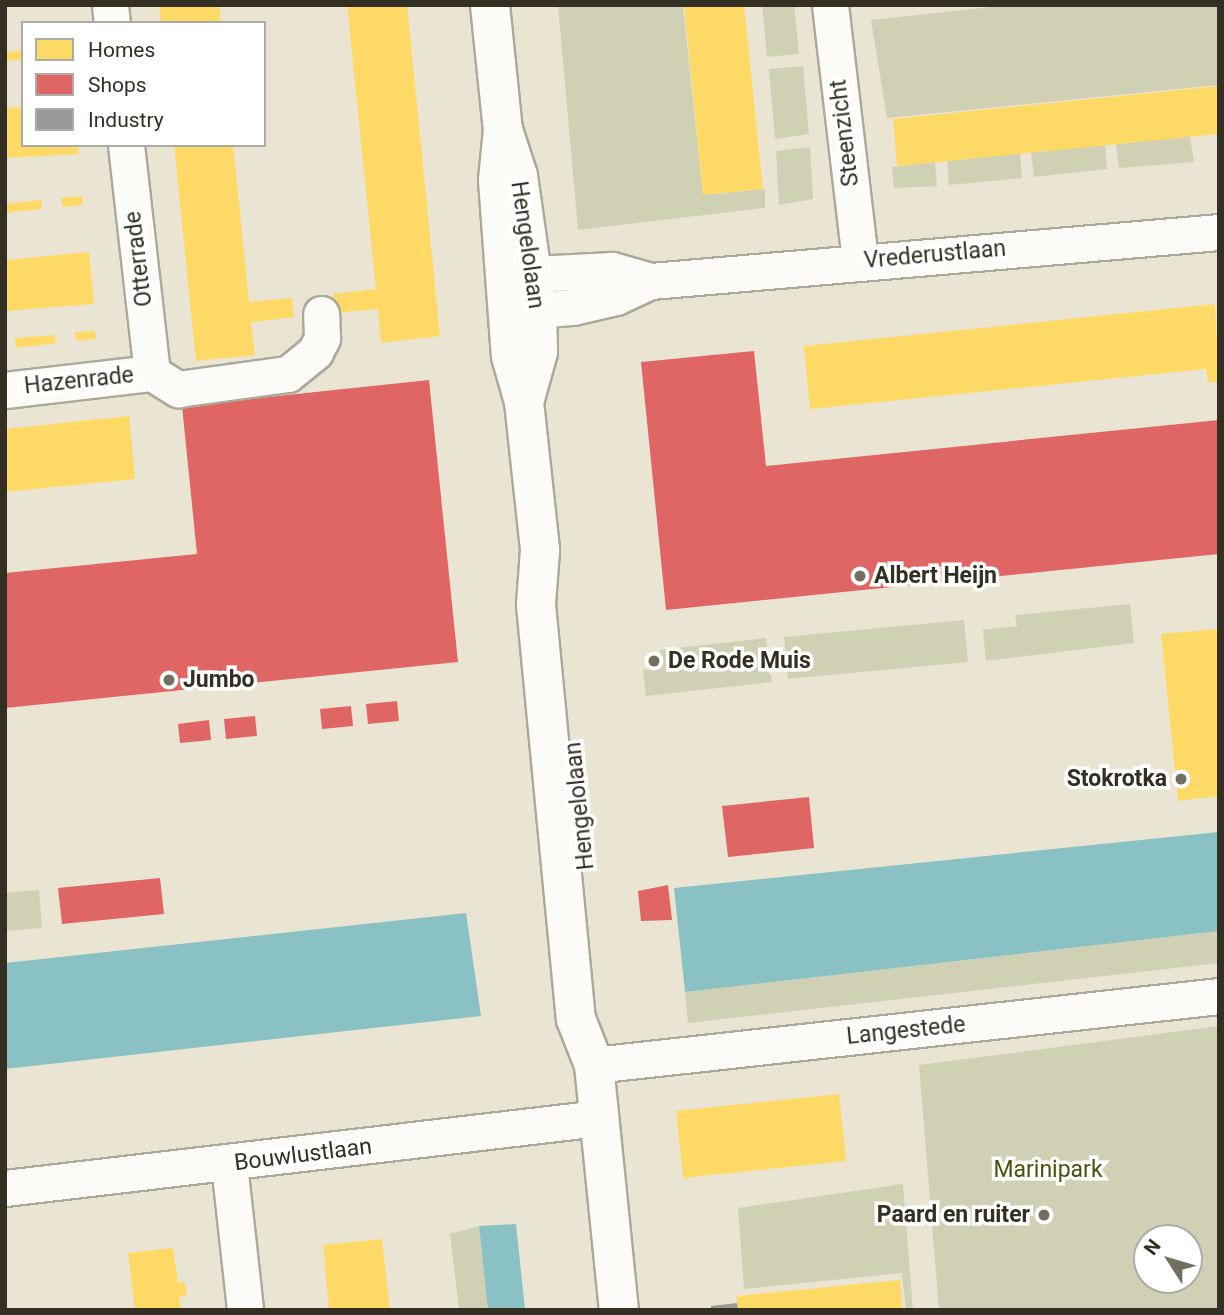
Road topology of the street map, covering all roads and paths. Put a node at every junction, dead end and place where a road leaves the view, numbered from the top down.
1 (490, 5) edge
2 (830, 5) edge
3 (126, 147) edge
4 (1219, 232) edge
5 (860, 262) junction
6 (525, 292) junction
7 (321, 314) dead end
8 (152, 373) junction
9 (5, 390) edge
10 (1219, 996) edge
11 (594, 1065) junction
12 (599, 1118) junction
13 (229, 1164) junction
14 (5, 1188) edge
15 (246, 1310) edge
16 (619, 1310) edge

1 - 6 street, Hengelolaan
2 - 5 street, Steenzicht
3 - 8 street, Otterrade
4 - 5 street, Vrederustlaan
5 - 6 street, Vrederustlaan
6 - 11 street, Hengelolaan
7 - 8 street
8 - 9 street, Hazenrade
10 - 11 street, Langestede
11 - 12 street, Hengelolaan
12 - 13 street, Bouwlustlaan
12 - 16 street, Hengelolaan
13 - 14 street, Bouwlustlaan
13 - 15 street

